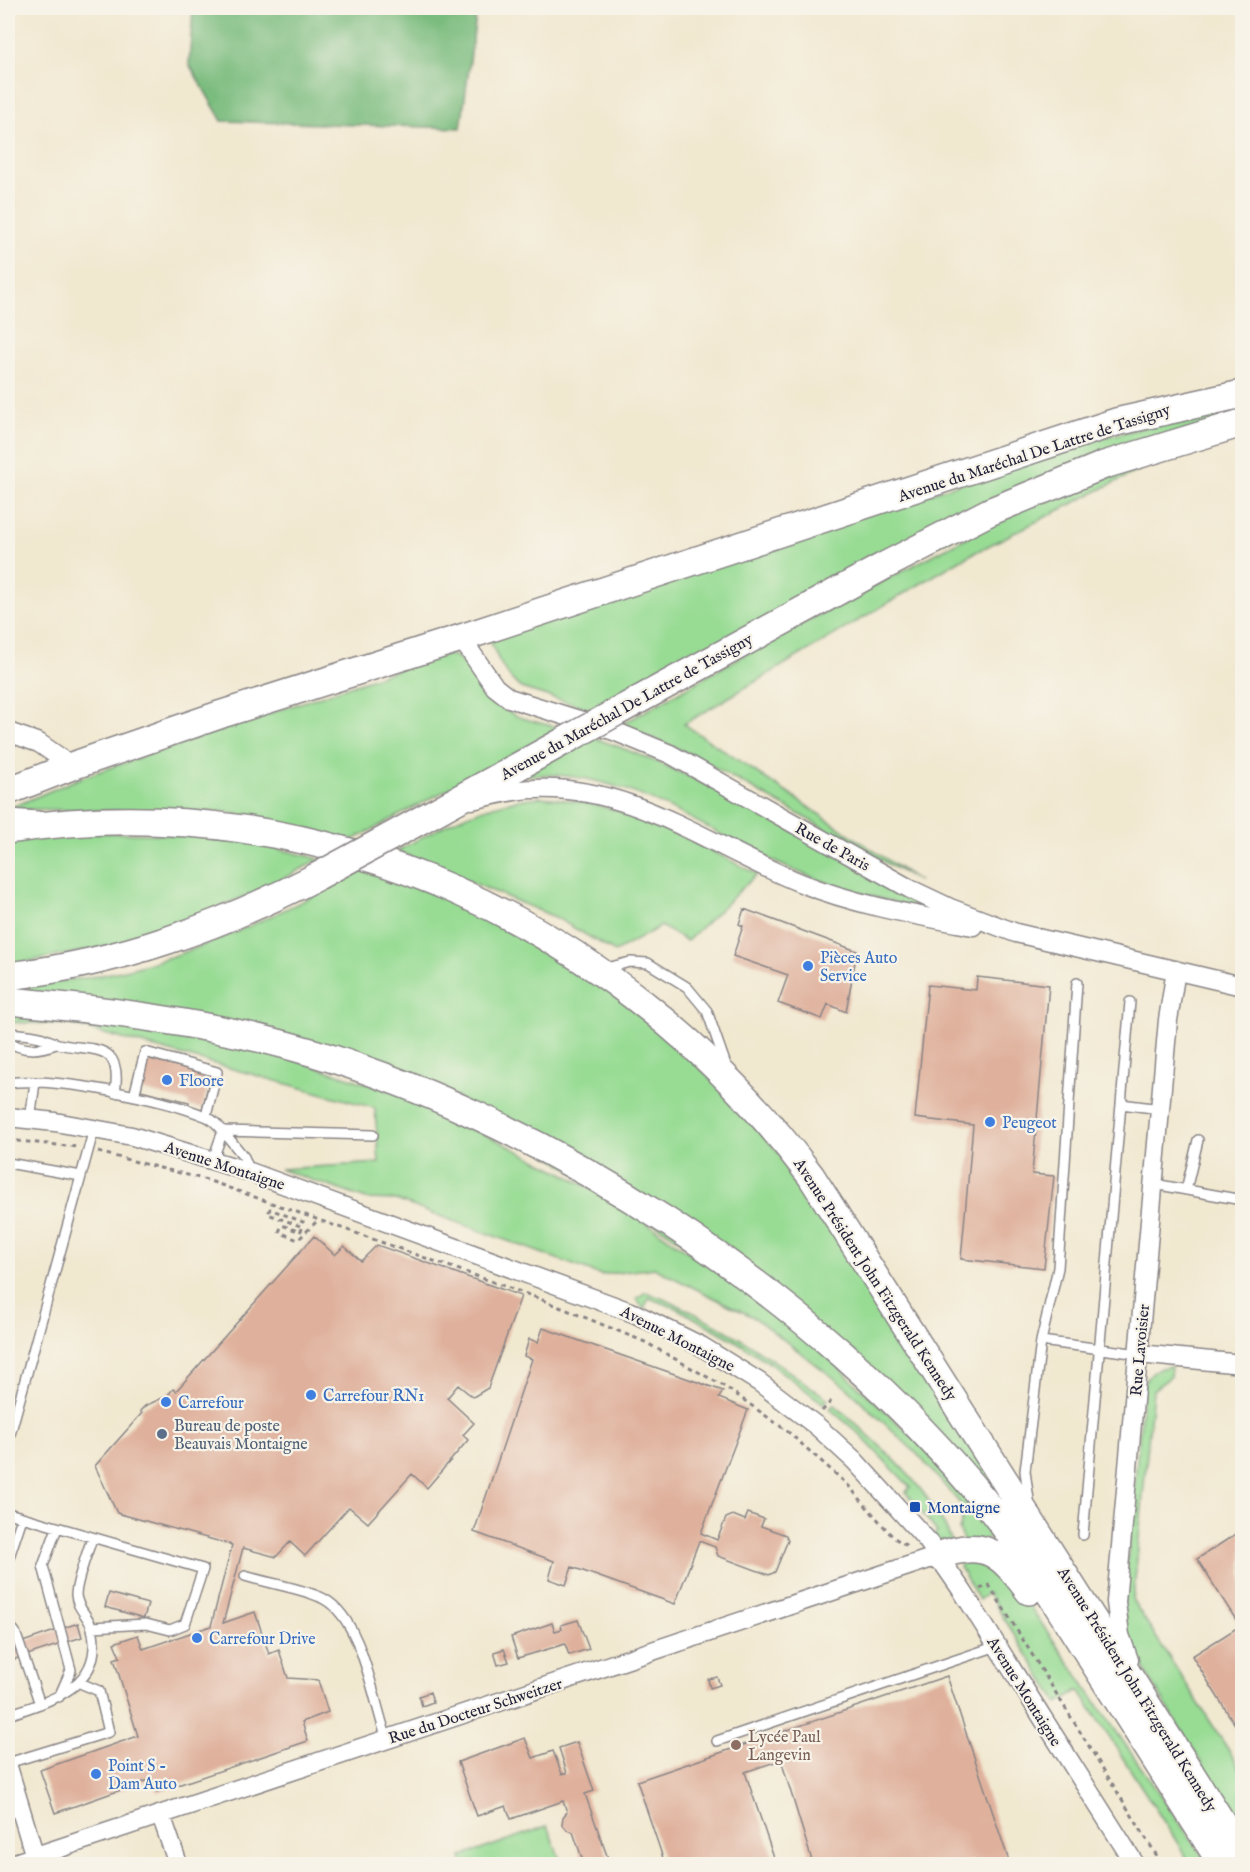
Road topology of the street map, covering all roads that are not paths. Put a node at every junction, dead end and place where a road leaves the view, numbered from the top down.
1 (1242, 394) edge
2 (1242, 423) edge
3 (461, 638) junction
4 (8, 732) edge
5 (72, 766) junction
6 (14, 788) edge
7 (441, 808) junction
8 (8, 814) edge
9 (100, 820) junction
10 (8, 830) edge
11 (1016, 933) junction
12 (600, 969) junction
13 (1176, 970) junction
14 (8, 976) edge
15 (1077, 983) dead end
16 (1242, 986) edge
17 (8, 1001) edge
18 (1130, 1002) dead end
19 (8, 1033) edge
20 (8, 1041) edge
21 (56, 1044) junction
22 (35, 1082) junction
23 (8, 1083) edge
24 (115, 1093) junction
25 (134, 1096) junction
26 (746, 1097) junction
27 (1121, 1104) junction
28 (1161, 1109) junction
29 (206, 1116) junction
30 (8, 1117) edge
31 (30, 1120) junction
32 (94, 1129) junction
33 (223, 1131) junction
34 (374, 1135) dead end
35 (1198, 1140) dead end
36 (213, 1159) junction
37 (8, 1163) edge
38 (250, 1172) junction
39 (81, 1176) junction
40 (1154, 1184) junction
41 (1186, 1190) junction
42 (1242, 1200) edge
43 (1041, 1341) junction
44 (1099, 1349) junction
45 (1139, 1354) junction
46 (1242, 1364) edge
47 (8, 1442) edge
48 (8, 1514) edge
49 (22, 1518) junction
50 (57, 1527) junction
51 (1083, 1535) dead end
52 (1041, 1536) junction
53 (92, 1538) junction
54 (928, 1559) junction
55 (8, 1560) edge
56 (245, 1576) dead end
57 (8, 1623) edge
58 (92, 1627) junction
59 (997, 1646) junction
60 (80, 1683) junction
61 (58, 1699) junction
62 (40, 1704) junction
63 (8, 1715) edge
64 (1158, 1722) junction
65 (387, 1739) junction
66 (717, 1742) dead end
67 (8, 1765) edge
68 (1163, 1771) junction
69 (161, 1815) junction
70 (1242, 1854) edge
71 (35, 1857) junction
72 (12, 1864) edge
73 (178, 1864) edge
74 (1135, 1864) edge
75 (1222, 1864) edge

1 - 3 main road, Avenue du Maréchal De Lattre de Tassigny
2 - 7 main road, Avenue du Maréchal De Lattre de Tassigny, bridge
3 - 5 main road, Avenue du Maréchal De Lattre de Tassigny
3 - 11 street, Rue de Paris
4 - 5 street
5 - 6 main road, Avenue du Maréchal De Lattre de Tassigny
7 - 11 street
7 - 14 main road, Avenue du Maréchal De Lattre de Tassigny, bridge
8 - 9 lane
9 - 10 main road, Avenue Président John Fitzgerald Kennedy
9 - 12 main road, Avenue Président John Fitzgerald Kennedy
11 - 13 street, Rue de Paris
12 - 26 main road, Avenue Président John Fitzgerald Kennedy
12 - 26 lane
13 - 16 street, Rue de Paris
13 - 28 street, Rue Lavoisier
15 - 43 lane
17 - 68 main road, Avenue Président John Fitzgerald Kennedy
18 - 27 lane
19 - 21 lane
20 - 21 lane
21 - 24 lane
22 - 23 lane
22 - 24 lane
22 - 31 lane
24 - 25 lane
25 - 29 lane
25 - 29 lane
26 - 52 main road, Avenue Président John Fitzgerald Kennedy
27 - 28 lane
27 - 44 lane
28 - 40 street, Rue Lavoisier
29 - 33 lane
30 - 31 street, Avenue Montaigne
31 - 32 street, Avenue Montaigne
32 - 36 street, Avenue Montaigne
32 - 39 lane
33 - 34 lane
33 - 36 lane
33 - 38 lane
35 - 41 lane
36 - 38 street, Avenue Montaigne
37 - 39 lane
38 - 54 street, Avenue Montaigne
39 - 47 lane
40 - 41 lane
40 - 45 street, Rue Lavoisier
41 - 42 lane
43 - 44 lane
43 - 52 lane
44 - 45 lane
44 - 51 lane
45 - 46 street
45 - 64 street, Rue Lavoisier
48 - 49 lane
49 - 50 lane
49 - 55 lane
50 - 53 lane
50 - 61 lane
52 - 64 main road, Avenue Président John Fitzgerald Kennedy
53 - 58 lane
53 - 58 lane
54 - 59 street, Avenue Montaigne
54 - 65 street, Rue du Docteur Schweitzer
54 - 68 main road
56 - 65 lane
57 - 62 lane
58 - 60 lane
59 - 66 lane
59 - 74 street, Avenue Montaigne
60 - 61 lane
60 - 67 lane
61 - 62 lane
62 - 63 lane
64 - 70 main road, Avenue Président John Fitzgerald Kennedy
65 - 69 street, Rue du Docteur Schweitzer
67 - 71 street
68 - 75 main road, Avenue Président John Fitzgerald Kennedy
69 - 71 street, Rue du Docteur Schweitzer
69 - 73 street
71 - 72 street, Rue du Docteur Schweitzer

